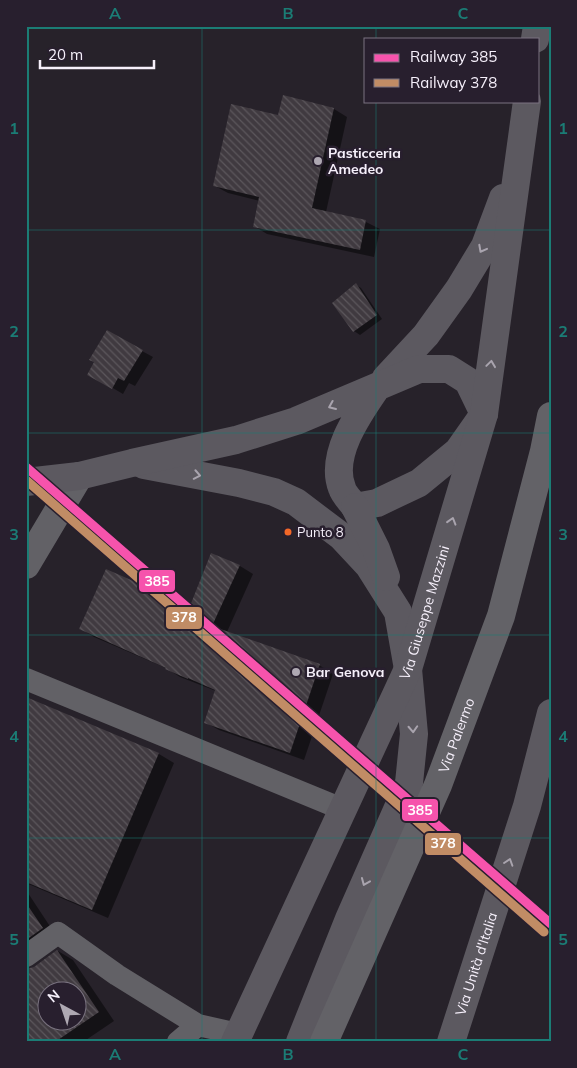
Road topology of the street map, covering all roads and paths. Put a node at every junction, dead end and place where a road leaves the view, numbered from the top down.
1 (528, 102) edge
2 (520, 155) junction
3 (378, 386) junction
4 (484, 414) junction
5 (551, 416) edge
6 (132, 463) junction
7 (79, 476) junction
8 (26, 482) edge
9 (296, 502) junction
10 (354, 506) junction
11 (26, 564) edge
12 (398, 612) junction
13 (408, 669) junction
14 (26, 679) edge
15 (551, 713) edge
16 (342, 809) junction
17 (26, 956) edge
18 (198, 1025) junction
19 (236, 1038) edge
20 (178, 1042) edge
21 (300, 1042) edge
22 (324, 1042) edge
23 (451, 1042) edge

1 - 2 street, Via Giuseppe Mazzini
2 -> 3 street, Via Giuseppe Mazzini
4 -> 2 street, Via Giuseppe Mazzini
3 - 4 street
3 -> 6 street
3 - 10 street
4 - 10 street
13 -> 4 street, Via Giuseppe Mazzini
5 - 22 main road, Via Palermo
6 - 7 street
6 -> 9 street
7 - 8 street
7 - 11 street
9 - 10 street
9 - 12 street
10 - 12 street, Via Giuseppe Mazzini
12 - 13 street
13 - 16 street, Via Giuseppe Mazzini
13 -> 21 street
14 - 16 lane
23 -> 15 street, Via Unità d'Italia
16 - 19 street, Via Giuseppe Mazzini
17 - 18 lane
18 - 19 lane
18 - 20 lane

